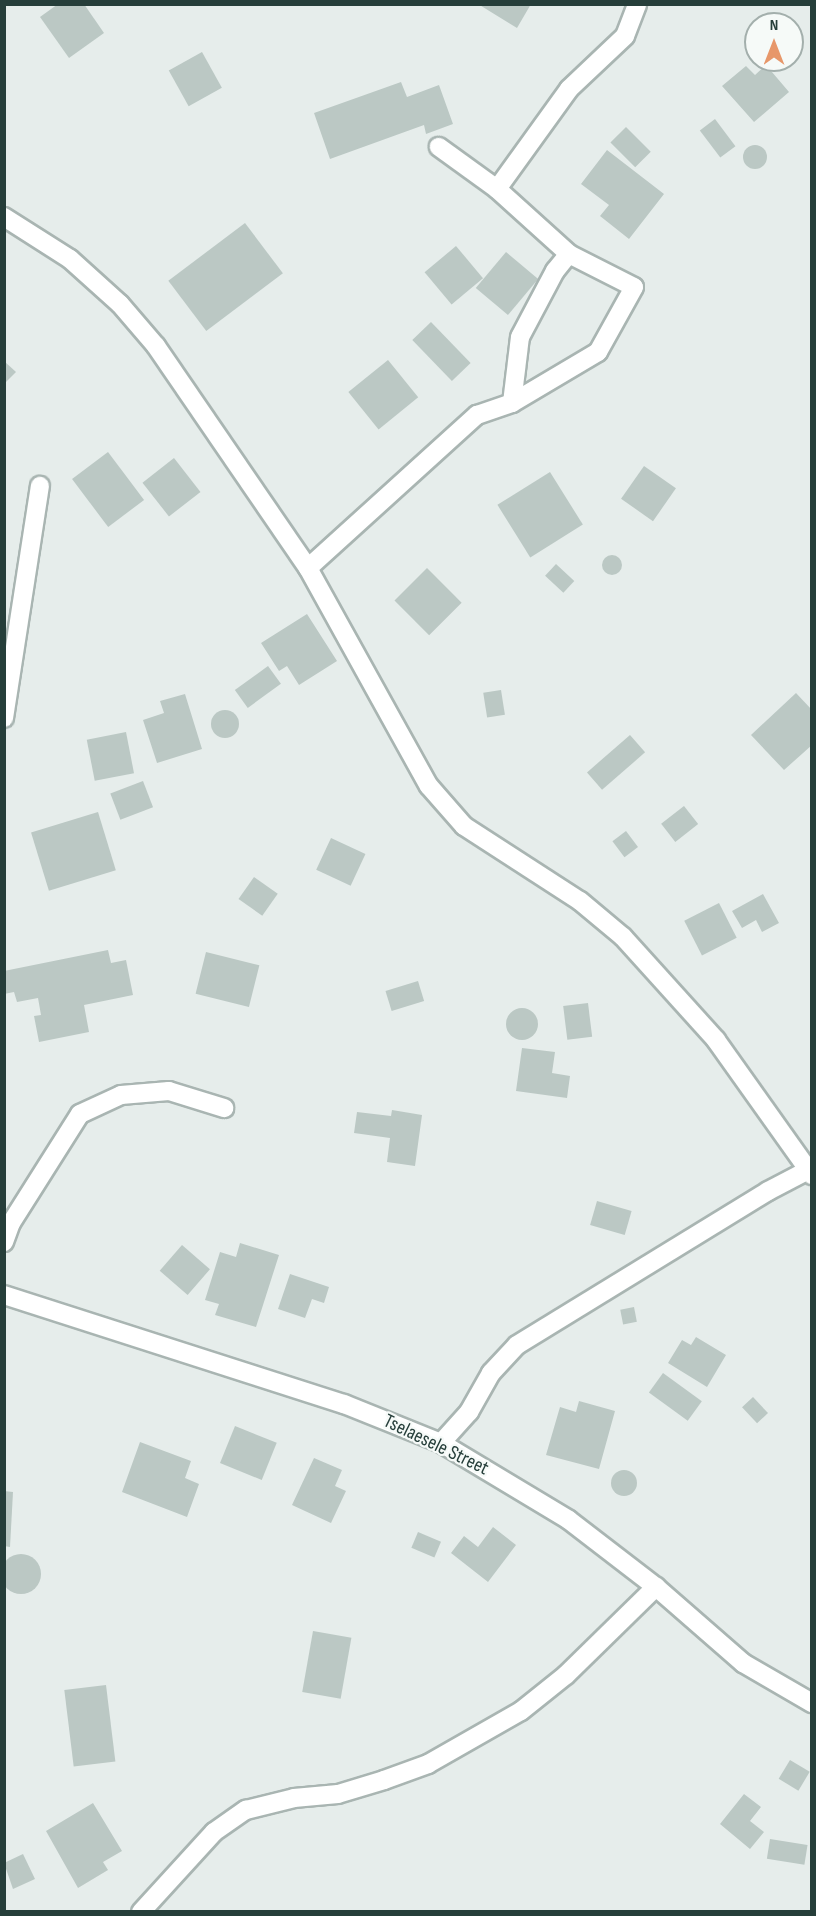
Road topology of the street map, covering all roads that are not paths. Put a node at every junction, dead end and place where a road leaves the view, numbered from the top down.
1 (637, 4) edge
2 (439, 147) dead end
3 (497, 189) junction
4 (4, 217) edge
5 (570, 254) junction
6 (512, 403) junction
7 (40, 486) dead end
8 (308, 568) junction
9 (4, 718) edge
10 (224, 1108) dead end
11 (810, 1171) edge
12 (4, 1242) edge
13 (4, 1295) edge
14 (441, 1443) junction
15 (656, 1587) junction
16 (812, 1703) edge
17 (141, 1911) edge

1 - 3 street
2 - 3 street
3 - 5 street
4 - 8 street
5 - 6 street
5 - 6 street
6 - 8 street
7 - 9 street
8 - 11 street
10 - 12 street
11 - 14 street
13 - 14 street, Tselaesele Street
14 - 15 street, Tselaesele Street
15 - 16 street, Tselaesele Street
15 - 17 street

